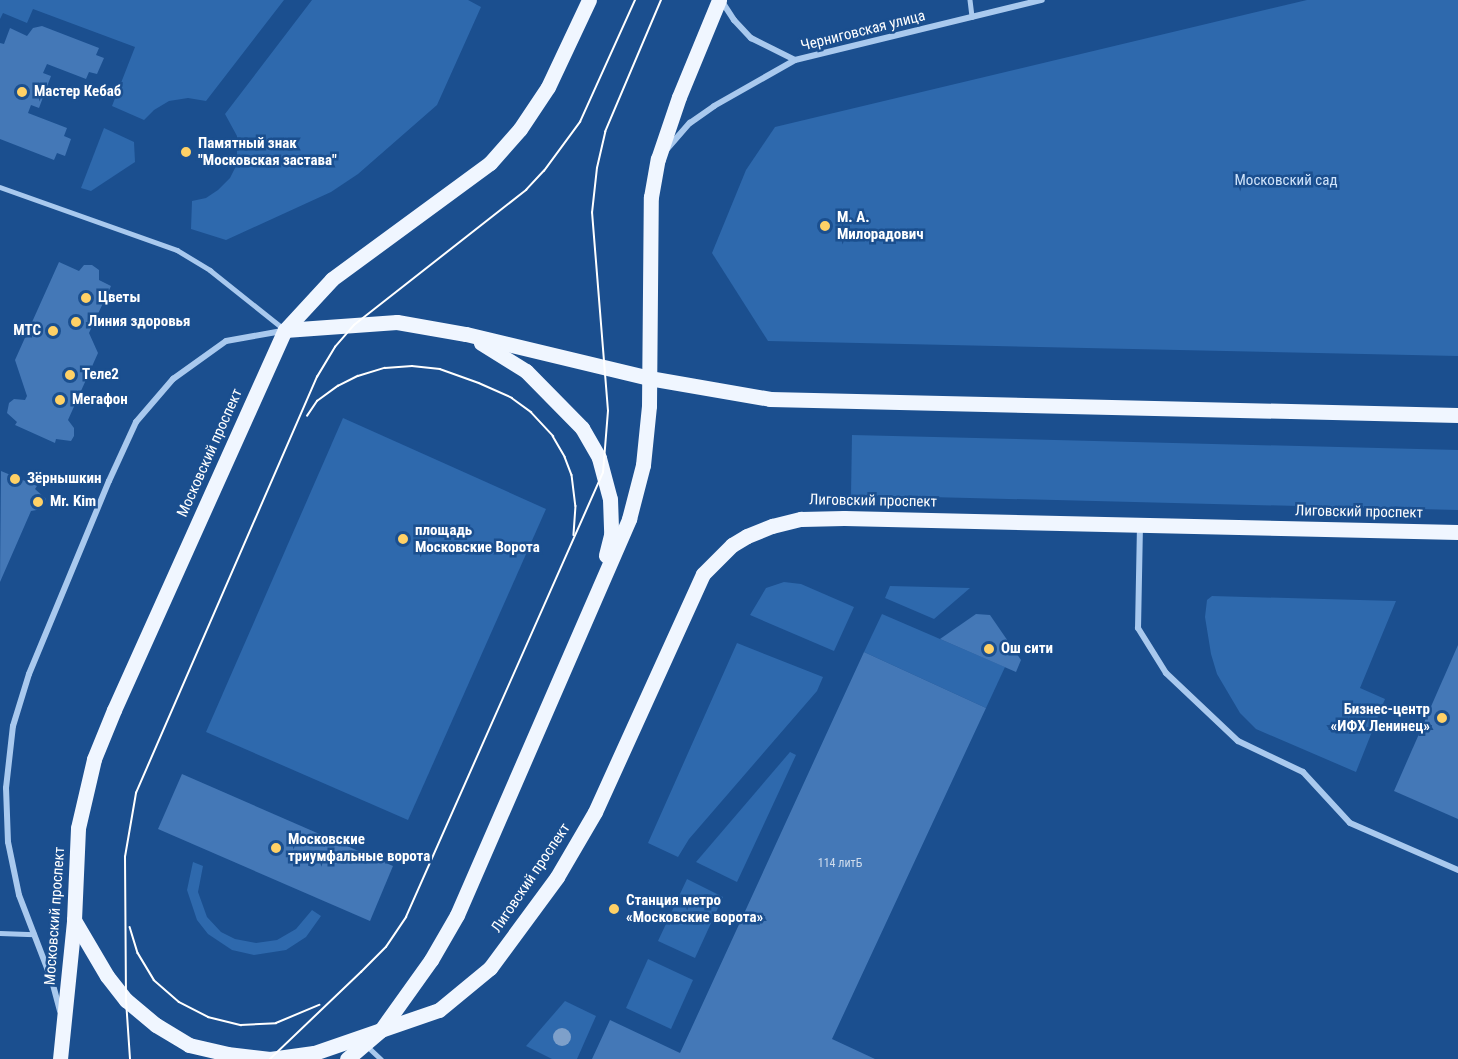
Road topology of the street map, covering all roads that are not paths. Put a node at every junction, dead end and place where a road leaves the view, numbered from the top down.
1 (589, 0) edge
2 (720, 0) edge
3 (970, 0) edge
4 (1042, 0) edge
5 (972, 17) junction
6 (795, 60) junction
7 (658, 159) junction
8 (0, 187) edge
9 (285, 330) junction
10 (466, 334) junction
11 (649, 378) junction
12 (1458, 415) edge
13 (1140, 525) junction
14 (1458, 532) edge
15 (599, 588) junction
16 (1458, 870) edge
17 (74, 920) junction
18 (0, 933) edge
19 (34, 934) junction
20 (381, 1030) junction
21 (65, 1031) junction
22 (365, 1044) junction
23 (60, 1059) edge
24 (347, 1059) edge
25 (381, 1059) edge

1 - 9 main road, Московский проспект
2 - 6 street, Черниговская улица
2 - 7 main road
3 - 5 lane
4 - 5 street, Черниговская улица
5 - 6 street, Черниговская улица
6 - 7 street, Черниговская улица
7 - 11 main road
8 - 9 lane
9 - 10 main road
9 - 17 main road, Московский проспект
9 - 19 street, Московский проспект
10 - 11 main road
10 - 15 main road
11 - 12 main road
11 - 15 main road
13 - 14 main road, Лиговский проспект
13 - 16 street
13 - 20 main road, Лиговский проспект
15 - 20 main road
17 - 20 main road, Лиговский проспект
17 - 21 main road, Московский проспект
18 - 19 lane
19 - 21 street, Московский проспект
20 - 22 main road
21 - 23 main road, Московский проспект
22 - 24 main road
22 - 25 lane

